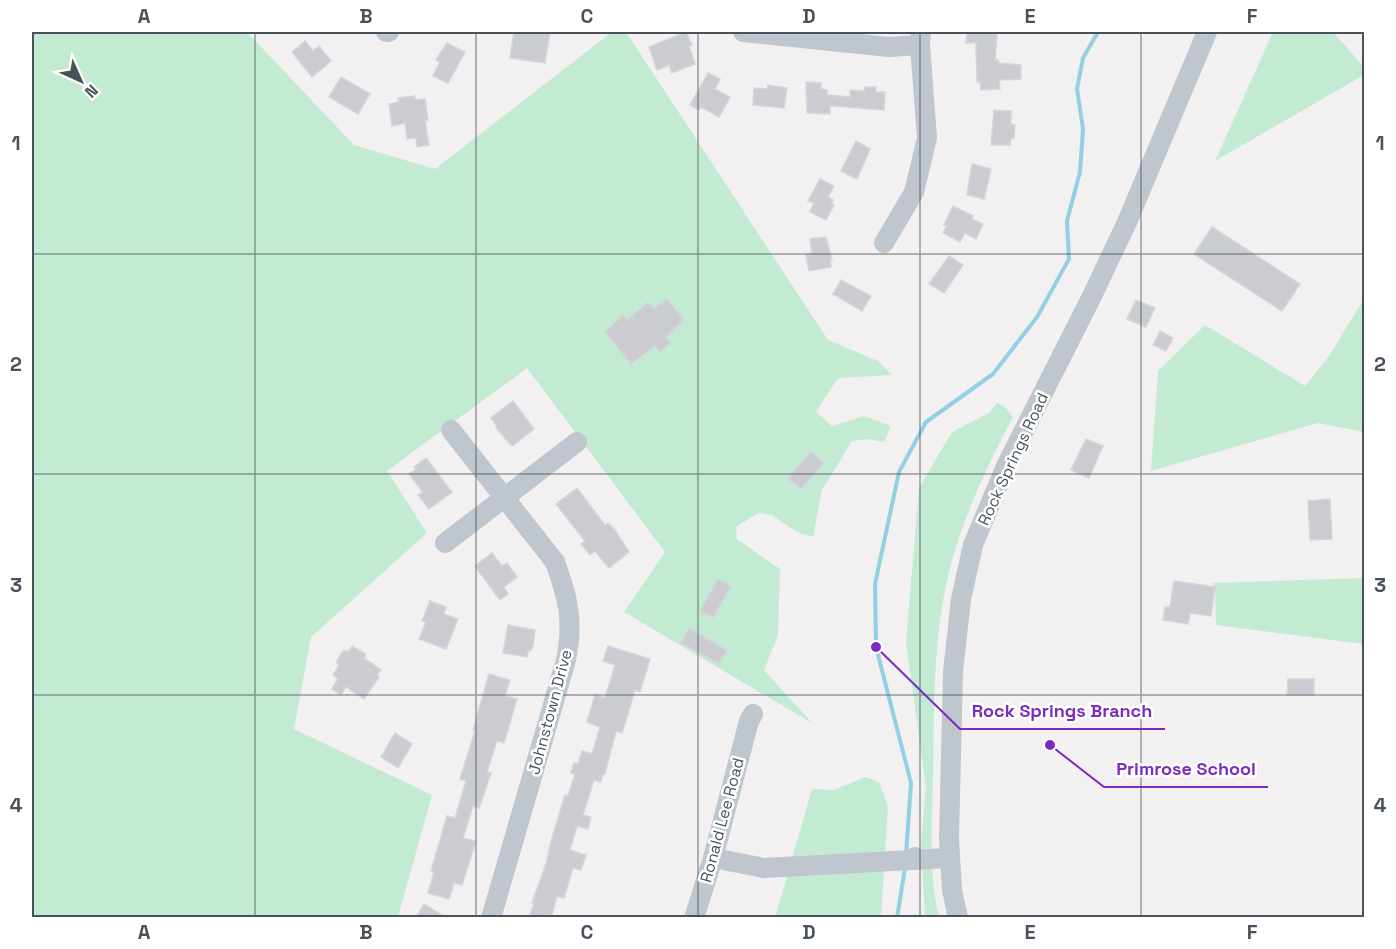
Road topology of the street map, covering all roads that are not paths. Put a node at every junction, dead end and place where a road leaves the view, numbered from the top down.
1 (743, 32) edge
2 (1207, 32) edge
3 (921, 38) edge
4 (884, 243) dead end
5 (451, 430) dead end
6 (577, 441) dead end
7 (504, 499) junction
8 (445, 543) dead end
9 (756, 721) dead end
10 (713, 858) junction
11 (950, 858) junction
12 (490, 918) edge
13 (694, 918) edge
14 (958, 918) edge

1 - 3 street
2 - 11 street, Rock Springs Road
3 - 4 street
5 - 7 street, Johnstown Drive
6 - 7 street
7 - 8 street
7 - 12 street, Johnstown Drive
9 - 10 street, Ronald Lee Road
10 - 11 street
10 - 13 street, Ronald Lee Road
11 - 14 street, Rock Springs Road

